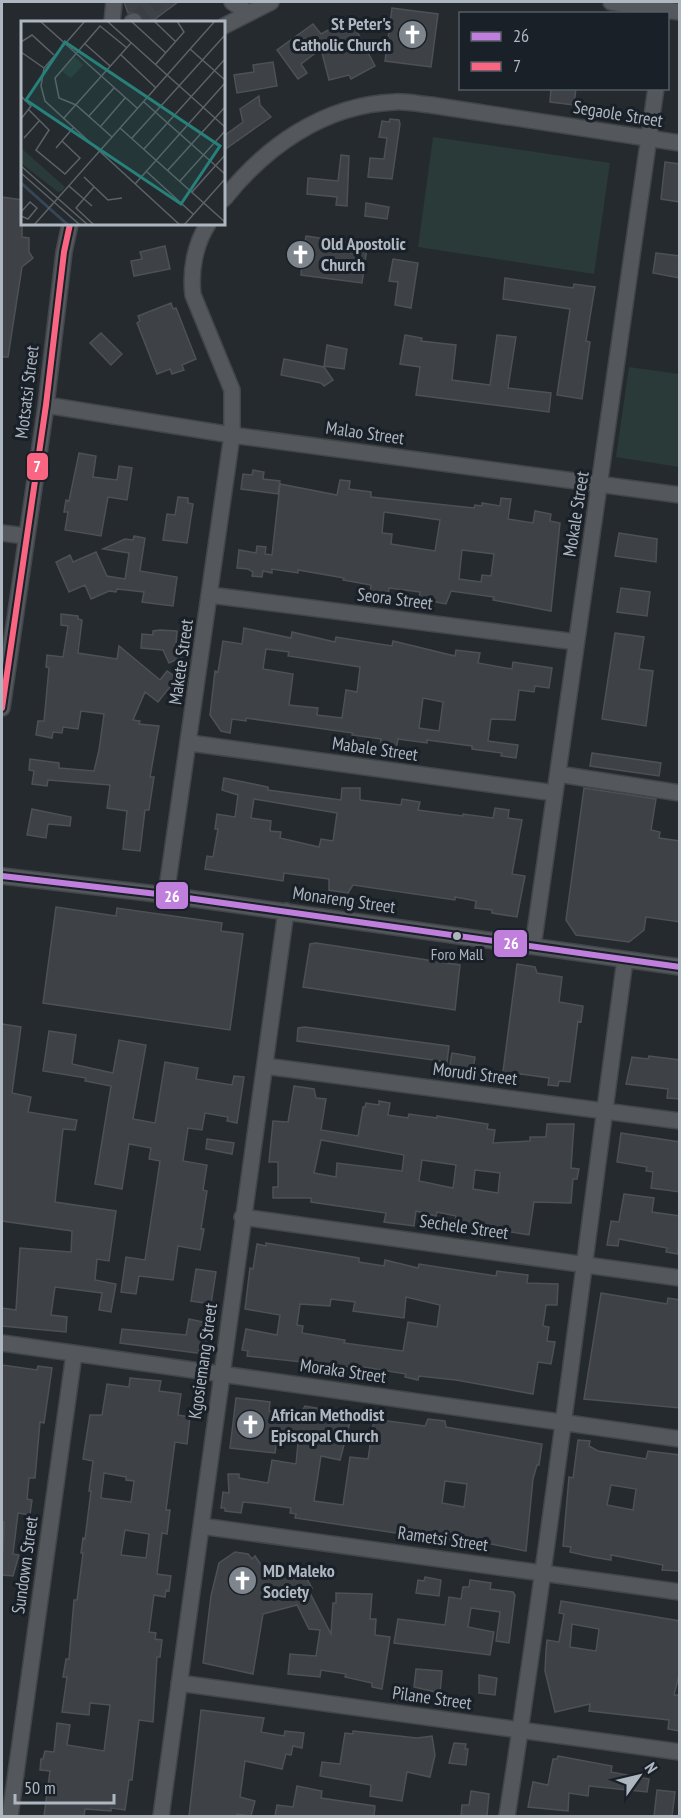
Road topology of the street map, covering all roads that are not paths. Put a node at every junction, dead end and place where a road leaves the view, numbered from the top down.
1 (114, 2) edge
2 (232, 2) edge
3 (271, 2) edge
4 (611, 2) edge
5 (668, 9) edge
6 (247, 12) junction
7 (112, 21) edge
8 (225, 25) edge
9 (656, 90) edge
10 (650, 139) junction
11 (680, 143) edge
12 (225, 198) edge
13 (70, 225) edge
14 (208, 225) edge
15 (46, 405) junction
16 (231, 435) junction
17 (600, 485) junction
18 (680, 495) edge
19 (2, 533) edge
20 (26, 536) junction
21 (210, 596) junction
22 (576, 642) junction
23 (2, 708) edge
24 (190, 743) junction
25 (558, 774) junction
26 (555, 793) junction
27 (680, 793) edge
28 (2, 876) edge
29 (166, 895) junction
30 (286, 912) junction
31 (533, 946) junction
32 (625, 960) junction
33 (680, 967) edge
34 (265, 1066) junction
35 (604, 1110) junction
36 (680, 1121) edge
37 (242, 1217) junction
38 (582, 1263) junction
39 (680, 1278) edge
40 (2, 1343) edge
41 (74, 1354) junction
42 (221, 1374) junction
43 (564, 1422) junction
44 (680, 1439) edge
45 (201, 1526) junction
46 (542, 1573) junction
47 (680, 1592) edge
48 (179, 1683) junction
49 (520, 1730) junction
50 (680, 1752) edge
51 (10, 1816) edge
52 (161, 1816) edge
53 (507, 1816) edge

1 - 7 street
2 - 6 street
3 - 6 street
4 - 5 street
6 - 8 street
9 - 10 street, Mokale Street
10 - 11 street, Segaole Street
10 - 12 street, Segaole Street
10 - 17 street, Mokale Street
13 - 15 street, Motsatsi Street
14 - 16 street
15 - 16 street, Malao Street
15 - 20 street, Motsatsi Street
16 - 17 street, Malao Street
16 - 21 street, Makete Street
17 - 18 street, Malao Street
17 - 22 street, Mokale Street
19 - 20 street
20 - 23 street, Motsatsi Street
21 - 22 street, Seora Street
21 - 24 street, Makete Street
22 - 25 street, Mokale Street
24 - 26 street, Mabale Street
24 - 29 street, Makete Street
25 - 26 street, Mokale Street
25 - 27 street
26 - 31 street, Mokale Street
28 - 29 street, Monareng Street
29 - 30 street, Monareng Street
30 - 31 street, Monareng Street
30 - 34 street, Kgosiemang Street
31 - 32 street, Monareng Street
32 - 33 street, Monareng Street
32 - 35 street
34 - 35 street, Morudi Street
34 - 37 street, Kgosiemang Street
35 - 36 street, Morudi Street
35 - 38 street
37 - 38 street, Sechele Street
37 - 42 street, Kgosiemang Street
38 - 39 street, Sechele Street
38 - 43 street
40 - 41 street, Moraka Street
41 - 42 street, Moraka Street
41 - 51 street, Sundown Street
42 - 43 street, Moraka Street
42 - 45 street, Kgosiemang Street
43 - 44 street, Moraka Street
43 - 46 street
45 - 46 street, Rametsi Street
45 - 48 street, Kgosiemang Street
46 - 47 street, Rametsi Street
46 - 49 street
48 - 49 street, Pilane Street
48 - 52 street, Kgosiemang Street
49 - 50 street, Pilane Street
49 - 53 street

